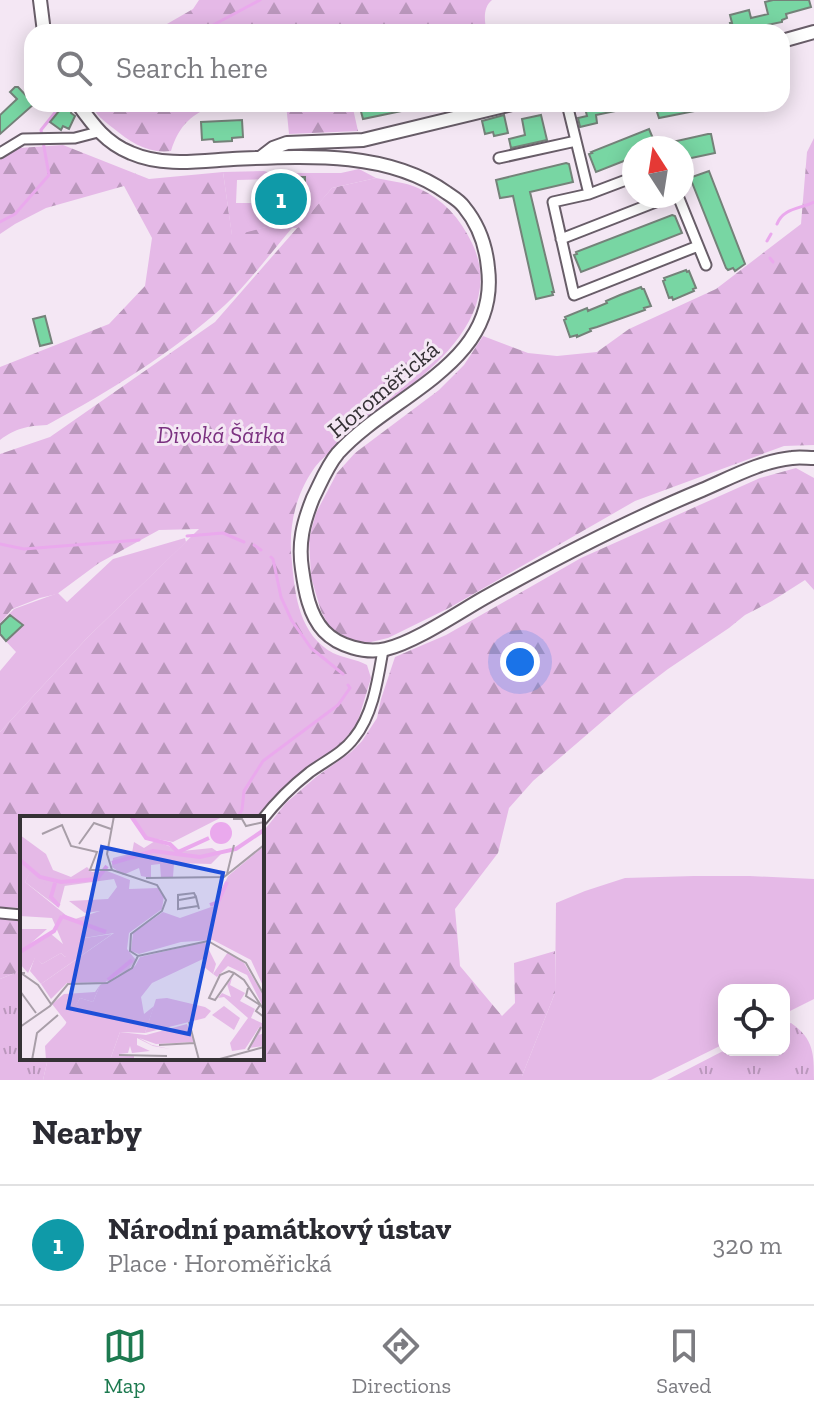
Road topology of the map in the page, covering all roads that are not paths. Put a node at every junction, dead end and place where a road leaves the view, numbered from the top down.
1 (40, 0) edge
2 (43, 24) edge
3 (814, 32) edge
4 (790, 39) edge
5 (84, 112) edge
6 (479, 112) edge
7 (569, 112) edge
8 (98, 132) junction
9 (576, 141) junction
10 (0, 153) edge
11 (260, 158) junction
12 (499, 158) dead end
13 (622, 182) edge
14 (589, 194) junction
15 (640, 208) edge
16 (683, 208) edge
17 (561, 239) junction
18 (698, 246) junction
19 (706, 265) dead end
20 (814, 458) edge
21 (383, 650) junction
22 (264, 818) edge
23 (0, 913) edge
24 (20, 915) edge

1 - 2 main road
3 - 4 main road
5 - 8 main road, Horoměřická
6 - 11 main road
7 - 9 street
8 - 10 street
8 - 11 main road, Horoměřická
9 - 12 street
9 - 14 street
11 - 21 main road, Horoměřická
13 - 14 street
14 - 17 street
15 - 17 street
16 - 18 street
17 - 18 street
18 - 19 street
20 - 21 main road
21 - 22 street
23 - 24 street

